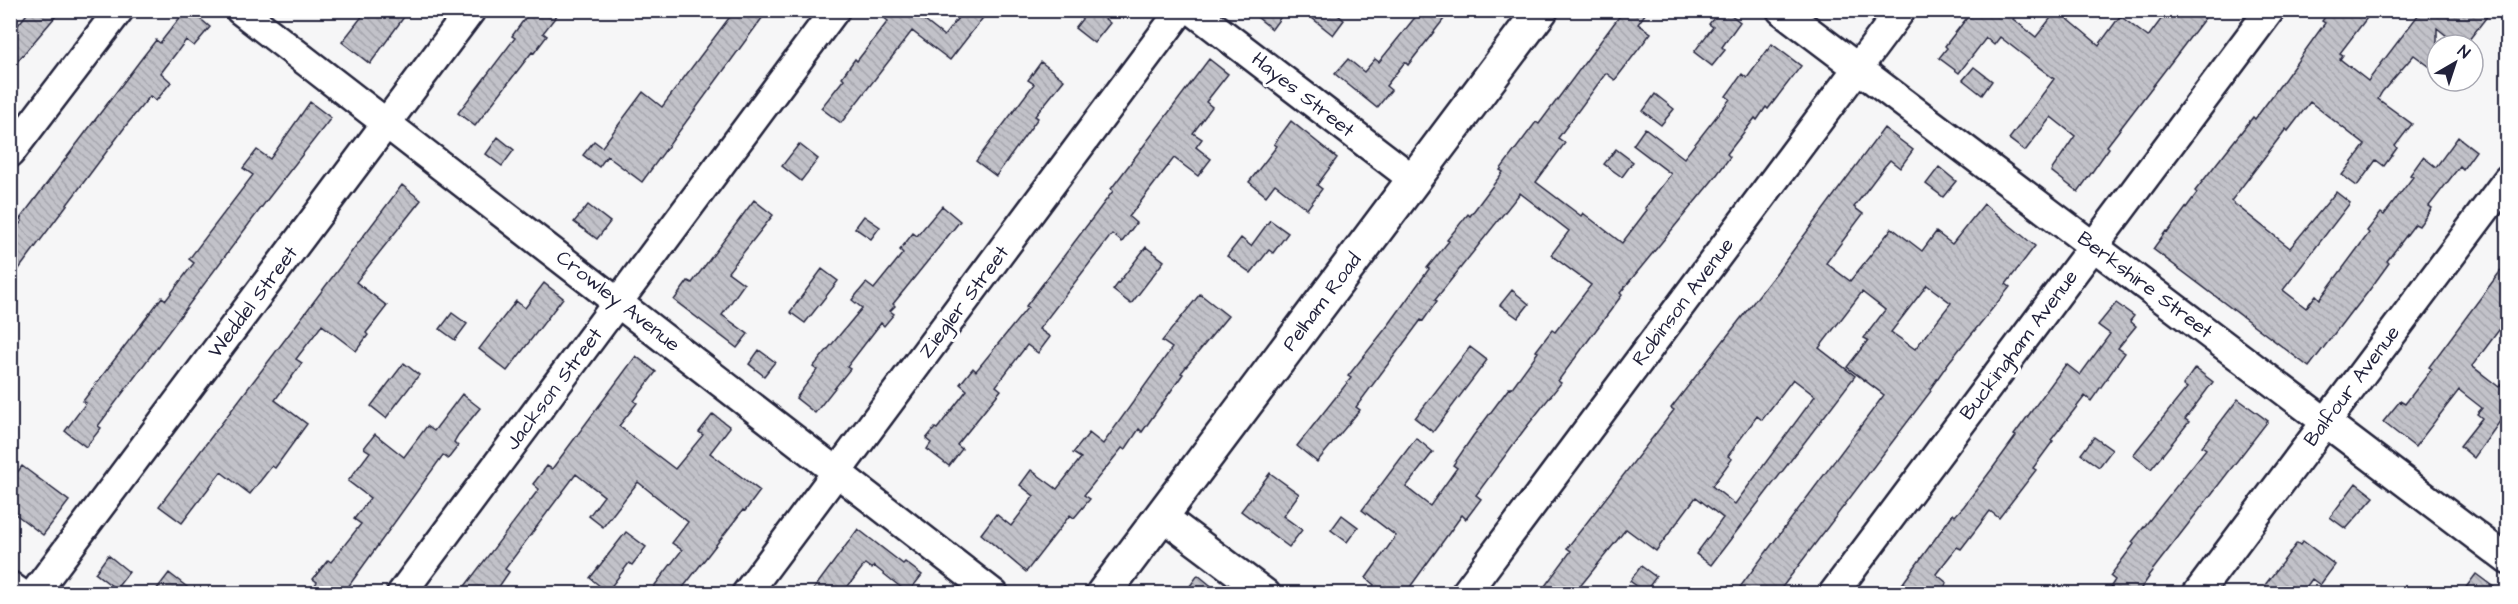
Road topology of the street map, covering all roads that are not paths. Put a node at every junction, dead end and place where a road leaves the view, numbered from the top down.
1 (118, 10) edge
2 (240, 10) edge
3 (471, 10) edge
4 (835, 10) edge
5 (1181, 10) edge
6 (1192, 10) edge
7 (1541, 10) edge
8 (1781, 10) edge
9 (1901, 10) edge
10 (2270, 10) edge
11 (1858, 68) junction
12 (387, 124) junction
13 (10, 153) edge
14 (2508, 179) edge
15 (1414, 180) junction
16 (2094, 247) junction
17 (619, 302) junction
18 (2325, 422) junction
19 (837, 471) junction
20 (1162, 516) junction
21 (2508, 560) edge
22 (10, 586) edge
23 (21, 594) edge
24 (34, 594) edge
25 (401, 594) edge
26 (746, 594) edge
27 (994, 594) edge
28 (1103, 594) edge
29 (1266, 594) edge
30 (1464, 594) edge
31 (1833, 594) edge
32 (2197, 594) edge

1 - 13 street
2 - 12 street, Crowley Avenue
3 - 12 street, Weddel Street
4 - 17 street, Jackson Street
5 - 19 street, Ziegler Street
6 - 15 street, Hayes Street
7 - 15 main road, Pelham Road
8 - 11 street, Berkshire Street
9 - 11 street, Robinson Avenue
10 - 16 street, Buckingham Avenue
11 - 16 street, Berkshire Street
11 - 30 street, Robinson Avenue
12 - 17 street, Crowley Avenue
12 - 24 street, Weddel Street
14 - 18 street, Balfour Avenue
15 - 20 main road, Pelham Road
16 - 18 street, Berkshire Street
16 - 31 street, Buckingham Avenue
17 - 19 street, Crowley Avenue
17 - 25 street, Jackson Street
18 - 21 street, Berkshire Street
18 - 32 street, Balfour Avenue
19 - 26 street, Ziegler Street
19 - 27 street, Crowley Avenue
20 - 28 main road, Pelham Road
20 - 29 street
22 - 23 street

